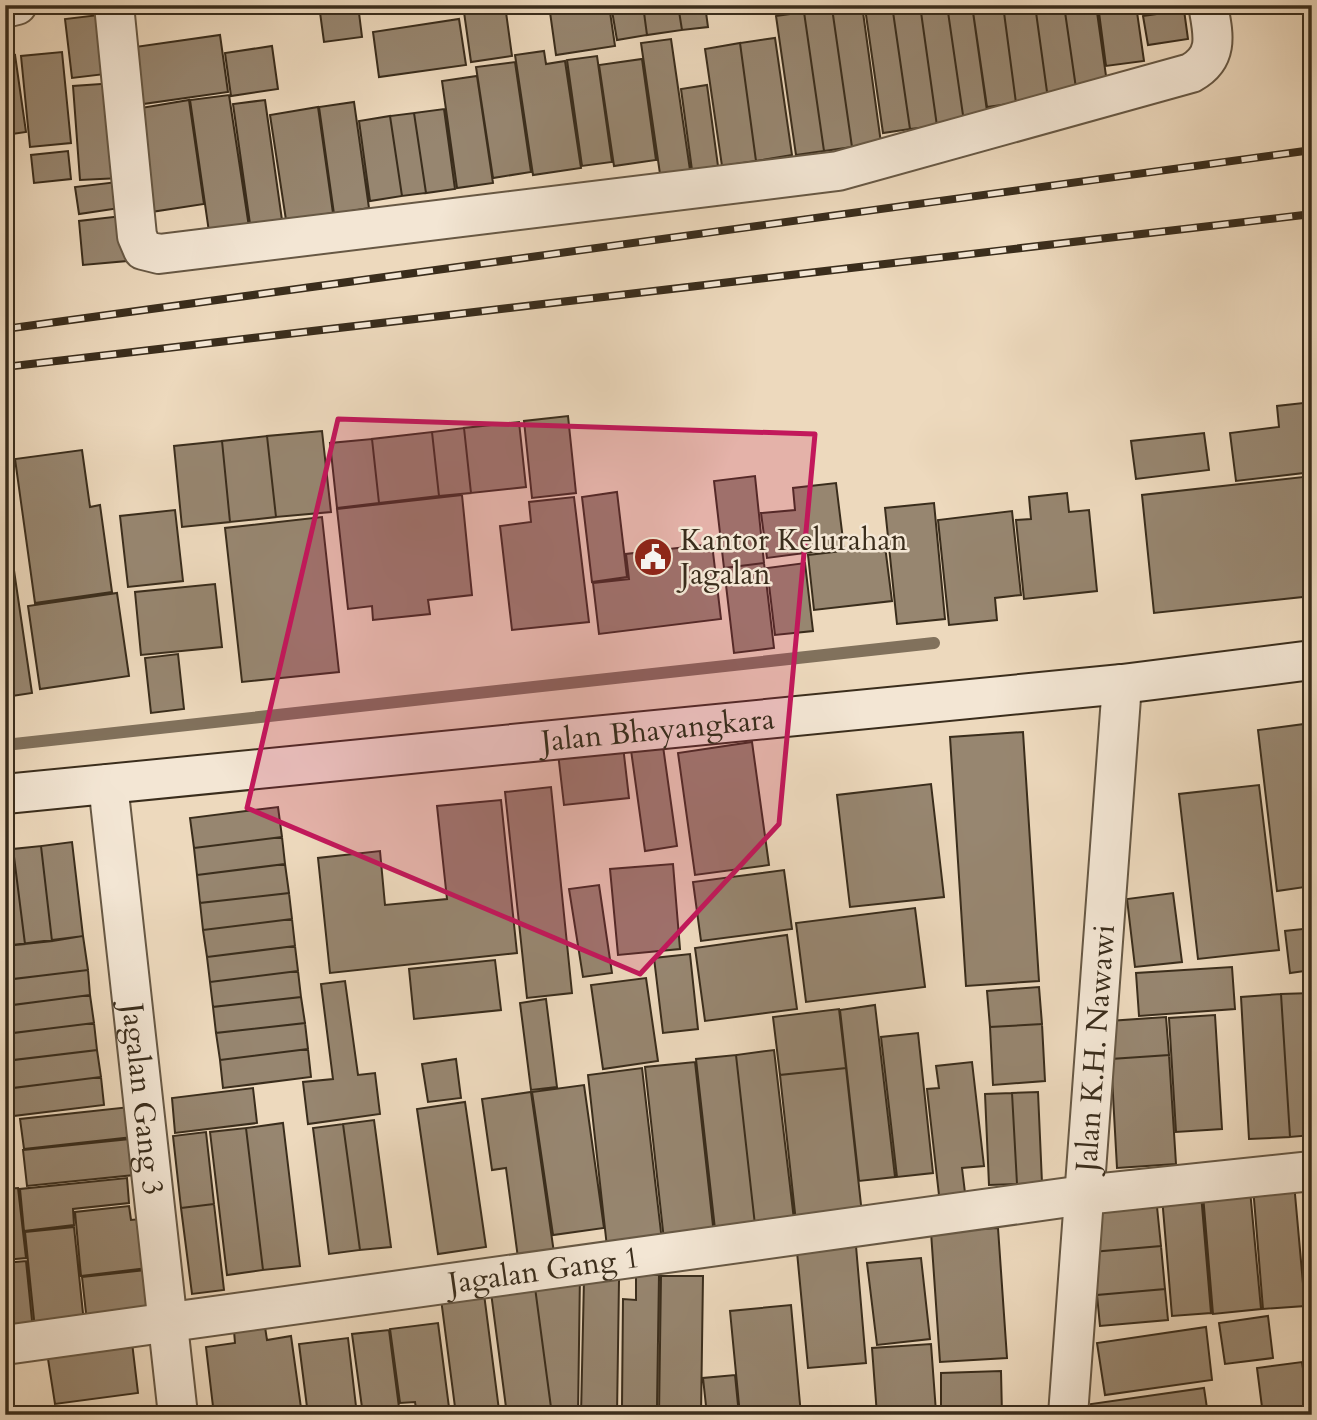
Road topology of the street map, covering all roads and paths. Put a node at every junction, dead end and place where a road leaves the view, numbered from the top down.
1 (17, 5) edge
2 (114, 5) edge
3 (1209, 5) edge
4 (5, 8) edge
5 (1312, 660) edge
6 (1122, 684) junction
7 (108, 784) junction
8 (5, 794) edge
9 (1312, 1171) edge
10 (1084, 1195) junction
11 (170, 1322) junction
12 (5, 1345) edge
13 (178, 1415) edge
14 (1068, 1415) edge

1 - 4 street
2 - 3 street
5 - 6 street, Jalan Bhayangkara
6 - 7 street, Jalan Bhayangkara
6 - 10 street, Jalan K.H. Nawawi
7 - 8 street, Jalan Bhayangkara
7 - 11 street, Jagalan Gang 3
9 - 10 street, Jagalan Gang 1
10 - 11 street, Jagalan Gang 1
10 - 14 street, Jalan K.H. Nawawi
11 - 12 street, Jagalan Gang 1
11 - 13 street, Jagalan Gang 3

